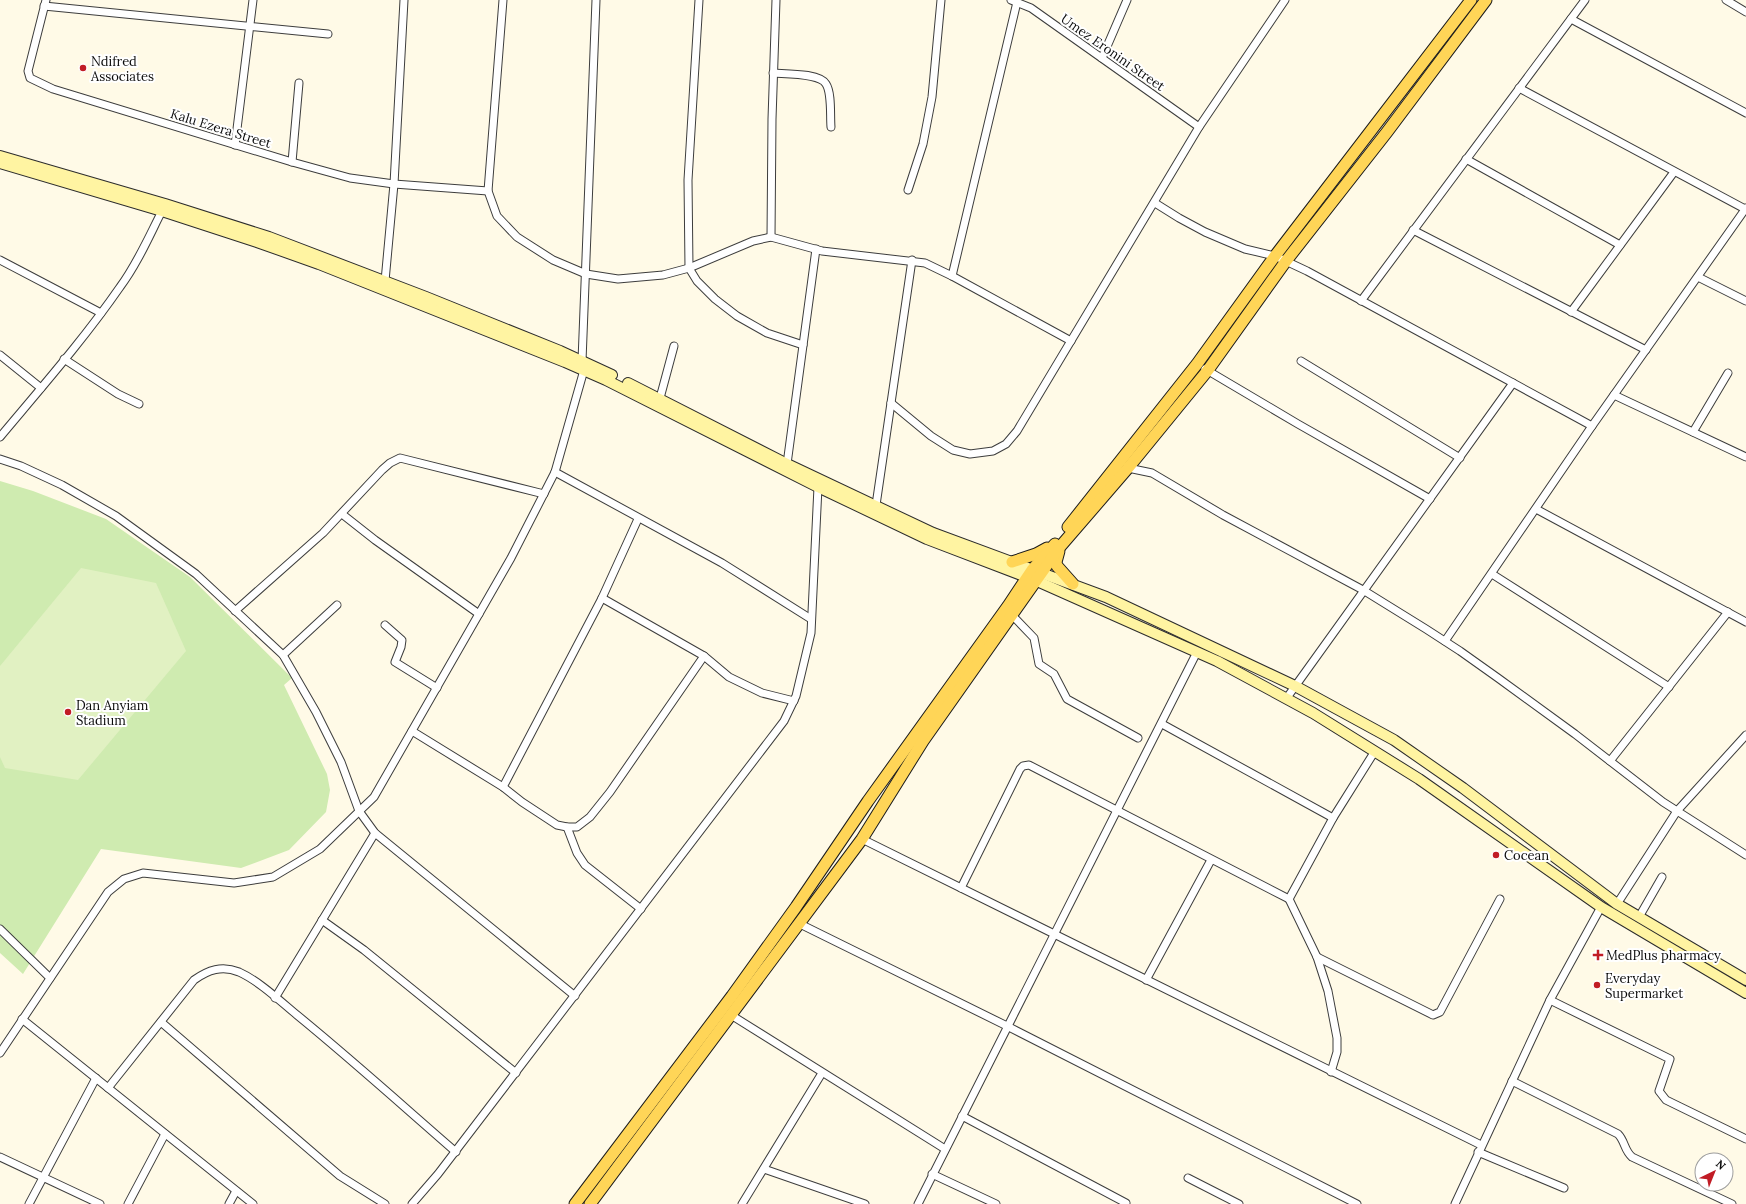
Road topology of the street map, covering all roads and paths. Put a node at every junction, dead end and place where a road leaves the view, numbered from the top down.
1 (253, 0) edge
2 (404, 0) edge
3 (503, 0) edge
4 (596, 0) edge
5 (699, 0) edge
6 (776, 0) edge
7 (940, 0) edge
8 (1033, 0) edge
9 (1127, 0) edge
10 (1285, 0) edge
11 (1471, 0) edge
12 (1486, 0) edge
13 (1584, 0) edge
14 (1726, 0) edge
15 (1014, 1) edge
16 (45, 3) edge
17 (1031, 8) junction
18 (1746, 12) edge
19 (1571, 19) junction
20 (250, 26) junction
21 (328, 34) dead end
22 (1102, 58) junction
23 (773, 73) junction
24 (299, 83) dead end
25 (1519, 88) junction
26 (1746, 113) edge
27 (831, 127) dead end
28 (1199, 127) junction
29 (235, 145) junction
30 (0, 156) edge
31 (1466, 159) junction
32 (292, 162) junction
33 (0, 163) edge
34 (1674, 172) junction
35 (394, 184) junction
36 (908, 190) dead end
37 (488, 191) junction
38 (1155, 202) junction
39 (163, 208) junction
40 (1745, 208) edge
41 (1413, 230) junction
42 (771, 237) junction
43 (1620, 245) junction
44 (816, 249) junction
45 (1276, 256) junction
46 (0, 260) edge
47 (912, 260) junction
48 (1286, 261) junction
49 (689, 268) junction
50 (586, 274) junction
51 (952, 276) junction
52 (1698, 277) junction
53 (385, 281) junction
54 (1360, 301) junction
55 (1746, 301) edge
56 (101, 312) junction
57 (1571, 312) junction
58 (1071, 341) junction
59 (803, 345) junction
60 (674, 346) dead end
61 (1646, 350) junction
62 (0, 355) edge
63 (64, 359) junction
64 (1301, 361) dead end
65 (1197, 364) junction
66 (583, 365) junction
67 (1208, 370) junction
68 (1728, 373) dead end
69 (1513, 384) junction
70 (42, 388) junction
71 (1614, 395) junction
72 (660, 398) junction
73 (890, 403) junction
74 (139, 404) dead end
75 (1592, 426) junction
76 (1693, 432) junction
77 (0, 437) edge
78 (1746, 457) edge
79 (1460, 458) junction
80 (0, 459) edge
81 (787, 464) junction
82 (1128, 468) junction
83 (555, 472) junction
84 (818, 488) junction
85 (544, 494) junction
86 (1430, 499) junction
87 (876, 505) junction
88 (1536, 509) junction
89 (342, 514) junction
90 (638, 519) junction
91 (1057, 546) junction
92 (1012, 562) junction
93 (1492, 574) junction
94 (1034, 575) junction
95 (1073, 584) junction
96 (1363, 590) junction
97 (602, 598) junction
98 (337, 605) dead end
99 (235, 610) junction
100 (1728, 612) junction
101 (479, 614) junction
102 (1011, 614) junction
103 (811, 619) junction
104 (1746, 622) edge
105 (385, 625) dead end
106 (1446, 642) junction
107 (1197, 652) junction
108 (283, 655) junction
109 (704, 656) junction
110 (1295, 686) junction
111 (1669, 687) junction
112 (436, 688) junction
113 (1286, 699) junction
114 (794, 701) junction
115 (1162, 724) junction
116 (412, 731) junction
117 (1746, 735) edge
118 (1138, 738) dead end
119 (1375, 752) junction
120 (1610, 762) junction
121 (503, 786) junction
122 (1118, 810) junction
123 (359, 811) junction
124 (1677, 811) junction
125 (1333, 818) junction
126 (567, 828) junction
127 (375, 834) junction
128 (862, 839) junction
129 (1540, 847) junction
130 (1746, 855) edge
131 (1533, 859) junction
132 (1211, 860) junction
133 (1662, 877) dead end
134 (961, 888) junction
135 (1289, 899) junction
136 (1500, 899) dead end
137 (1617, 904) junction
138 (1602, 907) junction
139 (641, 909) junction
140 (1639, 917) junction
141 (322, 920) junction
142 (800, 924) junction
143 (0, 929) edge
144 (1054, 934) junction
145 (774, 938) junction
146 (784, 946) junction
147 (1317, 957) junction
148 (50, 978) junction
149 (1146, 980) junction
150 (1746, 980) edge
151 (1746, 994) edge
152 (575, 996) junction
153 (275, 998) junction
154 (1550, 1000) junction
155 (731, 1015) junction
156 (22, 1019) junction
157 (161, 1022) junction
158 (1007, 1026) junction
159 (0, 1053) edge
160 (1331, 1072) junction
161 (516, 1073) junction
162 (822, 1073) junction
163 (96, 1078) junction
164 (1512, 1081) junction
165 (108, 1088) junction
166 (962, 1116) junction
167 (165, 1134) junction
168 (1746, 1139) edge
169 (945, 1149) junction
170 (1480, 1149) junction
171 (456, 1152) junction
172 (0, 1157) edge
173 (764, 1169) junction
174 (932, 1174) junction
175 (43, 1177) junction
176 (1188, 1178) dead end
177 (1564, 1188) dead end
178 (236, 1191) junction
179 (1126, 1203) dead end
180 (29, 1204) edge
181 (100, 1204) edge
182 (128, 1204) edge
183 (229, 1204) edge
184 (253, 1204) edge
185 (385, 1204) edge
186 (412, 1204) edge
187 (574, 1204) edge
188 (590, 1204) edge
189 (742, 1204) edge
190 (865, 1204) edge
191 (918, 1204) edge
192 (996, 1204) edge
193 (1239, 1204) edge
194 (1357, 1204) edge
195 (1455, 1204) edge
196 (1732, 1204) edge

1 - 20 street
2 - 35 street
3 - 37 street
4 - 50 street
5 - 49 street
6 - 23 street
7 - 36 street
8 - 17 street
9 - 22 street
10 - 28 street
11 - 45 main road
12 - 48 main road
13 - 19 street
14 - 18 street
15 - 17 street, Umez Eronini Street
15 - 51 street
16 - 20 street
16 - 29 street, Kalu Ezera Street
17 - 22 street, Umez Eronini Street
19 - 25 street
19 - 26 street
20 - 21 street
20 - 29 street
22 - 28 street, Umez Eronini Street
23 - 27 street
23 - 42 street
24 - 32 street
25 - 31 street
25 - 34 street
28 - 38 street
29 - 32 street, Kalu Ezera Street
30 - 39 main road
31 - 41 street
31 - 43 street
32 - 35 street, Kalu Ezera Street
33 - 39 main road
34 - 40 street
34 - 43 street
35 - 37 street, Kalu Ezera Street
35 - 53 street
37 - 50 street
38 - 45 street
38 - 58 street
39 - 53 main road
39 - 56 street
39 - 66 main road
40 - 52 street
41 - 54 street
41 - 57 street
42 - 44 street
42 - 49 street
43 - 57 street
44 - 47 street
44 - 59 street
45 - 48 street
45 - 65 main road
46 - 56 street
47 - 51 street
47 - 73 street
48 - 54 street
48 - 67 main road
49 - 50 street
49 - 59 street
50 - 66 street
51 - 58 street
52 - 55 street
52 - 61 street
53 - 66 main road
54 - 69 street
56 - 63 street
57 - 61 street
58 - 73 street
59 - 81 street
60 - 72 street
61 - 71 street
62 - 70 street
63 - 70 street
63 - 74 street
64 - 79 street
65 - 67 street
65 - 91 main road
66 - 72 main road
66 - 83 street
66 - 84 main road
67 - 82 main road
67 - 86 street
68 - 76 street
69 - 75 street
69 - 79 street
70 - 77 street
71 - 75 street
71 - 76 street
72 - 81 main road
73 - 87 street
75 - 88 street
76 - 78 street
79 - 86 street
80 - 99 street
81 - 87 main road
82 - 91 main road
82 - 96 street
83 - 85 street
83 - 90 street
84 - 94 main road
84 - 103 street
85 - 89 street
85 - 101 street
86 - 96 street
87 - 92 main road
88 - 93 street
88 - 100 street
89 - 99 street
89 - 101 street
90 - 97 street
90 - 103 street
91 - 92 main road
91 - 94 main road
91 - 95 main road
92 - 94 main road
93 - 106 street
93 - 111 street
94 - 95 main road
94 - 102 main road
94 - 107 main road
94 - 145 main road
95 - 110 main road
96 - 106 street
96 - 110 street
97 - 109 street
97 - 121 street
98 - 108 street
99 - 108 street
100 - 104 street
100 - 111 street
101 - 112 street
102 - 118 street
102 - 128 main road
103 - 114 street
105 - 112 street
106 - 120 street
107 - 113 main road
107 - 115 street
108 - 123 street
109 - 114 street
109 - 126 street
110 - 113 street
110 - 129 main road
111 - 120 street
112 - 116 street
113 - 119 main road
114 - 139 street
115 - 122 street
115 - 125 street
116 - 121 street
116 - 123 street
117 - 124 street
119 - 125 street
119 - 131 main road
120 - 124 street
121 - 126 street
122 - 132 street
122 - 134 street
122 - 144 street
123 - 127 street
123 - 148 street
124 - 130 street
124 - 137 street
125 - 135 street
126 - 139 street
127 - 141 street
127 - 152 street
128 - 134 street
128 - 142 main road
129 - 131 main road
129 - 137 main road
131 - 138 main road
132 - 135 street
132 - 149 street
133 - 140 street
134 - 144 street
135 - 147 street
136 - 147 street
137 - 140 main road
138 - 151 main road
138 - 154 street
139 - 152 street
140 - 150 main road
141 - 153 street
141 - 161 street
142 - 146 main road
142 - 158 street
143 - 148 street
144 - 149 street
144 - 158 street
145 - 146 main road
145 - 187 main road
146 - 155 main road
147 - 160 street
148 - 156 street
149 - 160 street
152 - 161 street
153 - 157 street
153 - 171 street
154 - 164 street
154 - 168 street
155 - 162 street
155 - 188 main road
156 - 159 street
156 - 163 street
157 - 165 street
157 - 185 street
158 - 166 street
158 - 194 street
160 - 170 street
161 - 171 street
162 - 169 street
162 - 173 street
163 - 165 street
163 - 175 street
164 - 170 street
164 - 196 street
165 - 167 street
166 - 169 street
166 - 179 street
167 - 178 street
167 - 182 street
169 - 174 street
170 - 177 street
170 - 195 street
171 - 186 street
172 - 175 street
173 - 189 street
173 - 190 street
174 - 191 street
174 - 192 street
175 - 180 street
175 - 181 street
176 - 193 street
178 - 183 street
178 - 184 street

